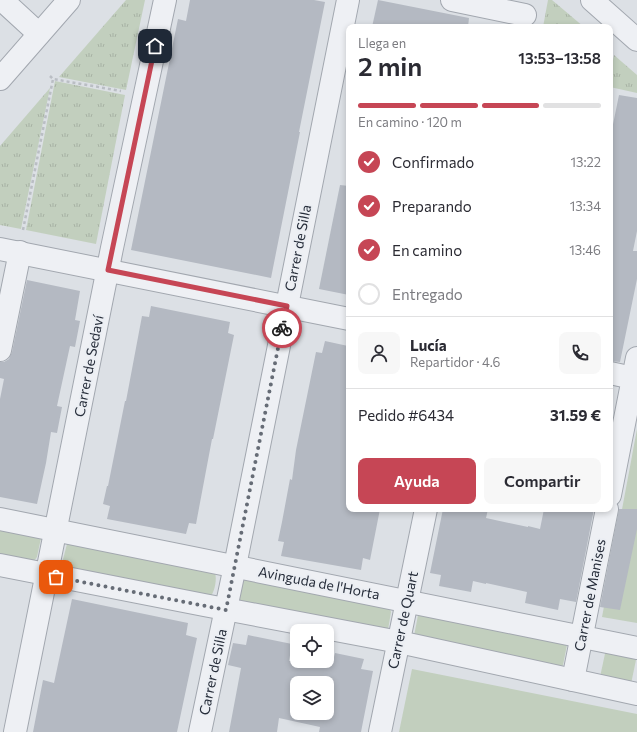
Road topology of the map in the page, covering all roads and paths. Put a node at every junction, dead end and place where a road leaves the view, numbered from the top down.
1 (2, 0) edge
2 (69, 0) edge
3 (165, 0) edge
4 (348, 0) edge
5 (452, 0) edge
6 (592, 0) edge
7 (526, 14) edge
8 (39, 34) junction
9 (637, 40) edge
10 (50, 76) dead end
11 (0, 79) edge
12 (53, 79) junction
13 (122, 91) dead end
14 (14, 245) edge
15 (108, 270) junction
16 (287, 306) junction
17 (346, 318) edge
18 (0, 350) edge
19 (635, 368) edge
20 (613, 372) edge
21 (613, 480) edge
22 (425, 512) edge
23 (606, 512) edge
24 (0, 519) edge
25 (56, 530) junction
26 (0, 565) edge
27 (235, 566) junction
28 (47, 575) junction
29 (408, 601) junction
30 (226, 610) junction
31 (582, 636) junction
32 (399, 642) junction
33 (637, 648) edge
34 (573, 680) junction
35 (637, 694) edge
36 (15, 732) edge
37 (200, 732) edge
38 (380, 732) edge

1 - 8 street
2 - 8 street
3 - 15 street, Carrer de Sedaví
4 - 16 street, Carrer de Silla
5 - 7 street
6 - 9 street
8 - 11 street
10 - 12 path
12 - 13 path
12 - 14 path
14 - 15 street
14 - 18 street
15 - 16 street
15 - 25 street, Carrer de Sedaví
16 - 17 street
16 - 27 street, Carrer de Silla
19 - 20 street
19 - 21 street
22 - 29 street, Carrer de Quart
23 - 31 street, Carrer de Manises
24 - 25 street, Avinguda de l'Horta
25 - 27 street, Avinguda de l'Horta
25 - 28 street, Carrer de Sedaví
26 - 28 street
27 - 29 street, Avinguda de l'Horta
27 - 30 street, Carrer de Silla
28 - 30 street
28 - 36 street, Carrer de Sedaví
29 - 31 street, Avinguda de l'Horta
29 - 32 street, Carrer de Quart
30 - 32 street
30 - 37 street, Carrer de Silla
31 - 33 street, Avinguda de l'Horta
31 - 34 street, Carrer de Manises
32 - 34 street
32 - 38 street, Carrer de Quart
34 - 35 street

